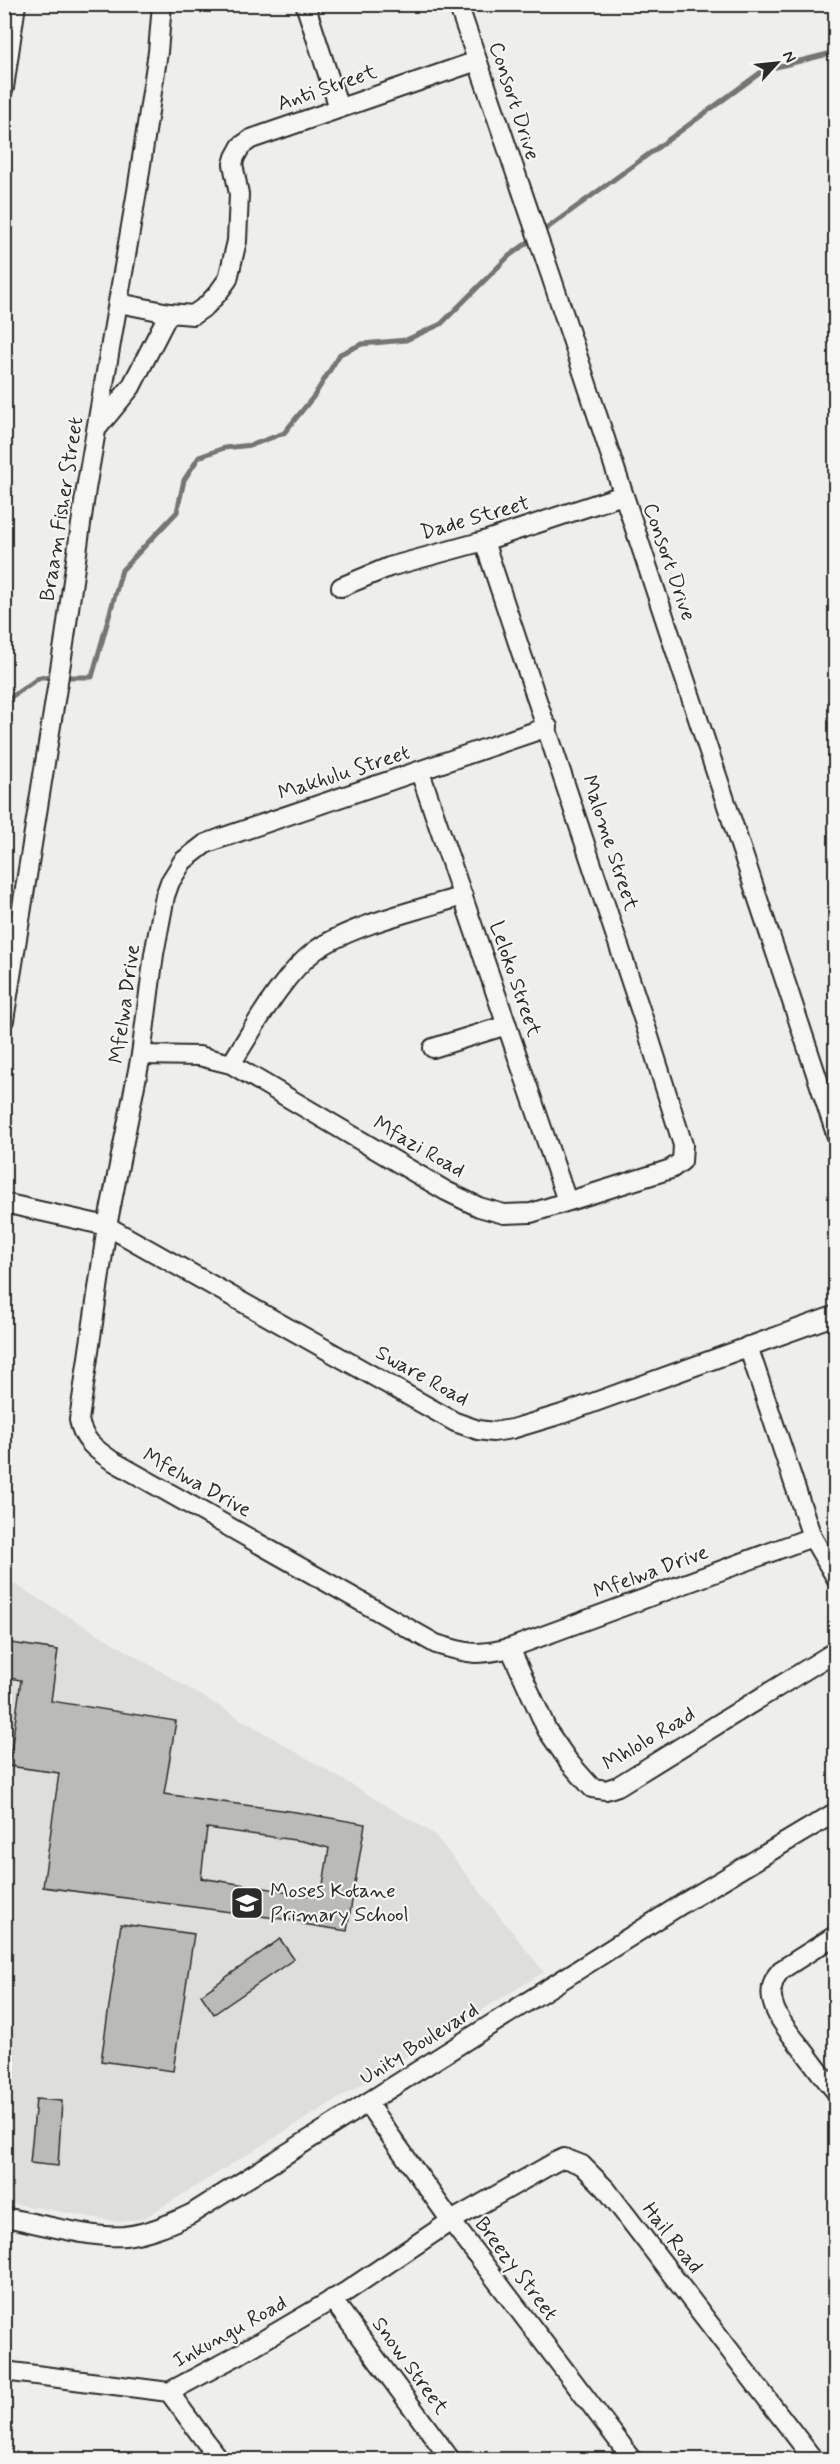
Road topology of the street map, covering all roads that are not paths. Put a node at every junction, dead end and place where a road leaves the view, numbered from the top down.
1 (16, 4) edge
2 (162, 4) edge
3 (305, 4) edge
4 (458, 4) edge
5 (477, 61) junction
6 (4, 87) edge
7 (339, 108) junction
8 (119, 303) junction
9 (169, 313) junction
10 (97, 428) junction
11 (623, 495) junction
12 (484, 541) junction
13 (341, 587) dead end
14 (548, 727) junction
15 (420, 772) junction
16 (170, 882) joint
17 (463, 896) junction
18 (4, 1020) edge
19 (507, 1025) junction
20 (433, 1048) dead end
21 (141, 1054) junction
22 (231, 1064) junction
23 (836, 1134) edge
24 (682, 1161) joint
25 (567, 1201) junction
26 (4, 1203) edge
27 (107, 1226) junction
28 (836, 1315) edge
29 (748, 1346) junction
30 (812, 1537) junction
31 (836, 1578) edge
32 (510, 1648) junction
33 (836, 1651) edge
34 (836, 1812) edge
35 (836, 1935) edge
36 (836, 2092) edge
37 (367, 2103) junction
38 (4, 2217) edge
39 (451, 2221) junction
40 (332, 2299) junction
41 (4, 2371) edge
42 (169, 2392) junction
43 (219, 2460) edge
44 (451, 2460) edge
45 (633, 2460) edge
46 (814, 2460) edge

1 - 6 street
2 - 8 street, Braam Fisher Street
3 - 7 street
4 - 5 street, Consort Drive
5 - 7 street, Anti Street
5 - 11 street, Consort Drive
7 - 9 street, Anti Street
8 - 9 street
8 - 10 street, Braam Fisher Street
9 - 10 street
10 - 18 street, Braam Fisher Street
11 - 12 street, Dade Street
11 - 23 street, Consort Drive
12 - 13 street, Dade Street
12 - 14 street, Malome Street
14 - 15 street, Makhulu Street
14 - 24 street, Malome Street
15 - 16 street, Makhulu Street
15 - 17 street, Leloko Street
16 - 21 street, Mfelwa Drive
17 - 19 street, Leloko Street
17 - 22 street
19 - 20 street
19 - 25 street, Leloko Street
21 - 22 street, Mfazi Road
21 - 27 street, Mfelwa Drive
22 - 25 street, Mfazi Road
24 - 25 street, Mfazi Road
26 - 27 street, Sware Road
27 - 29 street, Sware Road
27 - 32 street, Mfelwa Drive
28 - 29 street, Sware Road
29 - 30 street
30 - 31 street
30 - 32 street, Mfelwa Drive
32 - 33 street, Mhlolo Road
34 - 37 street, Unity Boulevard
35 - 36 street
37 - 38 street, Unity Boulevard
37 - 39 street, Breezy Street
39 - 40 street, Inkungu Road
39 - 45 street, Breezy Street
39 - 46 street, Hail Road
40 - 42 street, Inkungu Road
40 - 44 street, Snow Street
41 - 42 street, Inkungu Road
42 - 43 street

